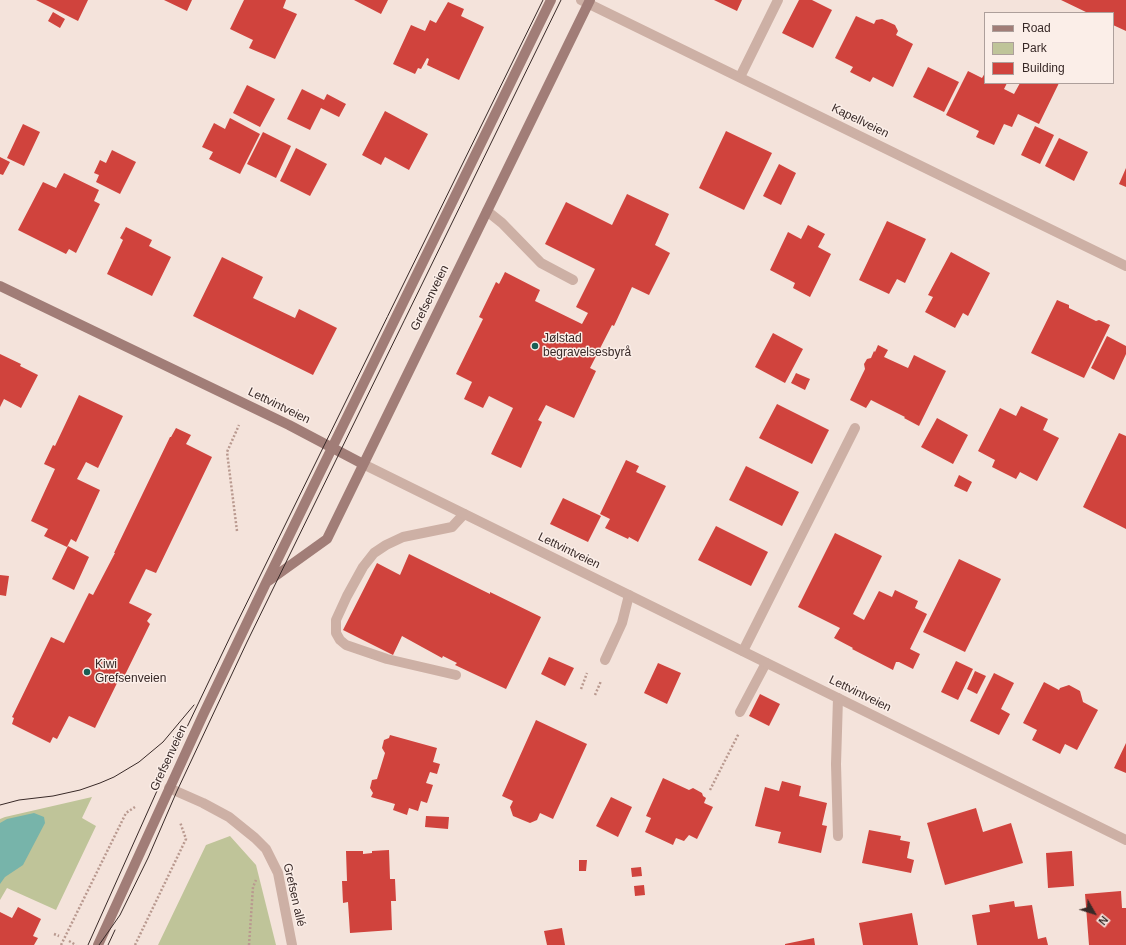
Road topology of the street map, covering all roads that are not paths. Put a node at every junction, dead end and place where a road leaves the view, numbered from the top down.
1 (551, 0) edge
2 (778, 0) edge
3 (587, 1) edge
4 (740, 77) junction
5 (487, 212) junction
6 (1126, 266) edge
7 (573, 280) dead end
8 (0, 286) edge
9 (855, 428) dead end
10 (333, 448) junction
11 (363, 464) junction
12 (464, 514) junction
13 (266, 583) junction
14 (629, 595) junction
15 (743, 652) junction
16 (605, 660) dead end
17 (766, 663) junction
18 (456, 674) dead end
19 (838, 698) junction
20 (740, 712) dead end
21 (169, 788) junction
22 (838, 836) dead end
23 (1126, 840) edge
24 (98, 945) edge
25 (292, 945) edge

1 - 10 main road, Grefsenveien
2 - 4 street
3 - 4 street, Kapellveien
3 - 5 main road, Grefsenveien
4 - 6 street, Kapellveien
5 - 7 street
5 - 11 main road, Grefsenveien
8 - 10 main road, Lettvintveien
9 - 15 street
10 - 11 main road, Lettvintveien
10 - 13 main road, Grefsenveien
11 - 12 street, Lettvintveien
11 - 13 main road, Grefsenveien
12 - 14 street, Lettvintveien
12 - 18 street
13 - 21 main road, Grefsenveien
14 - 15 street, Lettvintveien
14 - 16 street
15 - 17 street, Lettvintveien
17 - 19 street, Lettvintveien
17 - 20 street
19 - 22 street
19 - 23 street, Lettvintveien
21 - 24 main road, Grefsenveien
21 - 25 street, Grefsen allé

